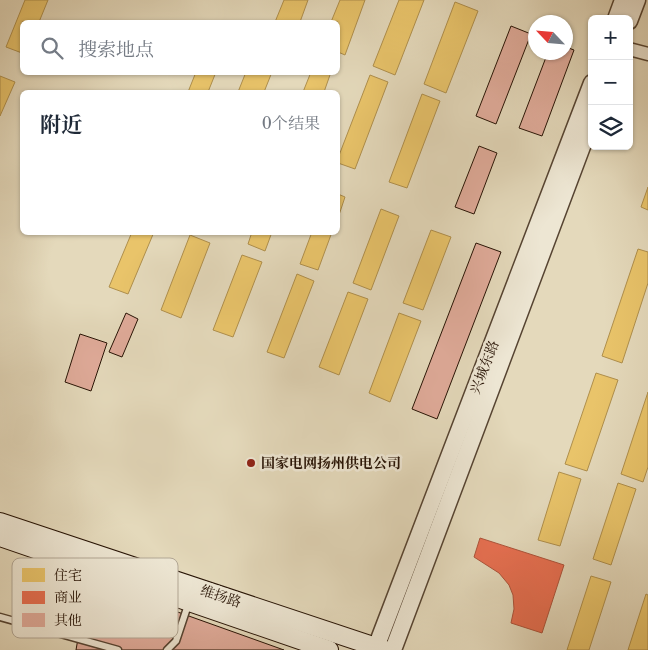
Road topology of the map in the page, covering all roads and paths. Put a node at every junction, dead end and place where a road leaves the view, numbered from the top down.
1 (622, 0) edge
2 (637, 0) edge
3 (617, 15) edge
4 (631, 15) edge
5 (633, 50) edge
6 (648, 54) edge
7 (588, 94) edge
8 (588, 130) edge
9 (0, 522) edge
10 (0, 537) edge
11 (61, 558) edge
12 (108, 558) edge
13 (178, 581) edge
14 (178, 598) edge
15 (189, 602) junction
16 (178, 636) edge
17 (75, 638) edge
18 (177, 638) edge
19 (382, 649) edge
20 (118, 650) edge
21 (167, 650) edge
22 (329, 650) edge

1 - 3 street
2 - 4 street
5 - 6 street
7 - 19 street, 兴城东路
8 - 19 street, 兴城东路
9 - 12 main road, 维扬路
10 - 11 main road, 维扬路
13 - 19 main road, 维扬路
14 - 15 main road, 维扬路
15 - 16 lane
15 - 22 main road, 维扬路
17 - 20 lane
18 - 21 lane

